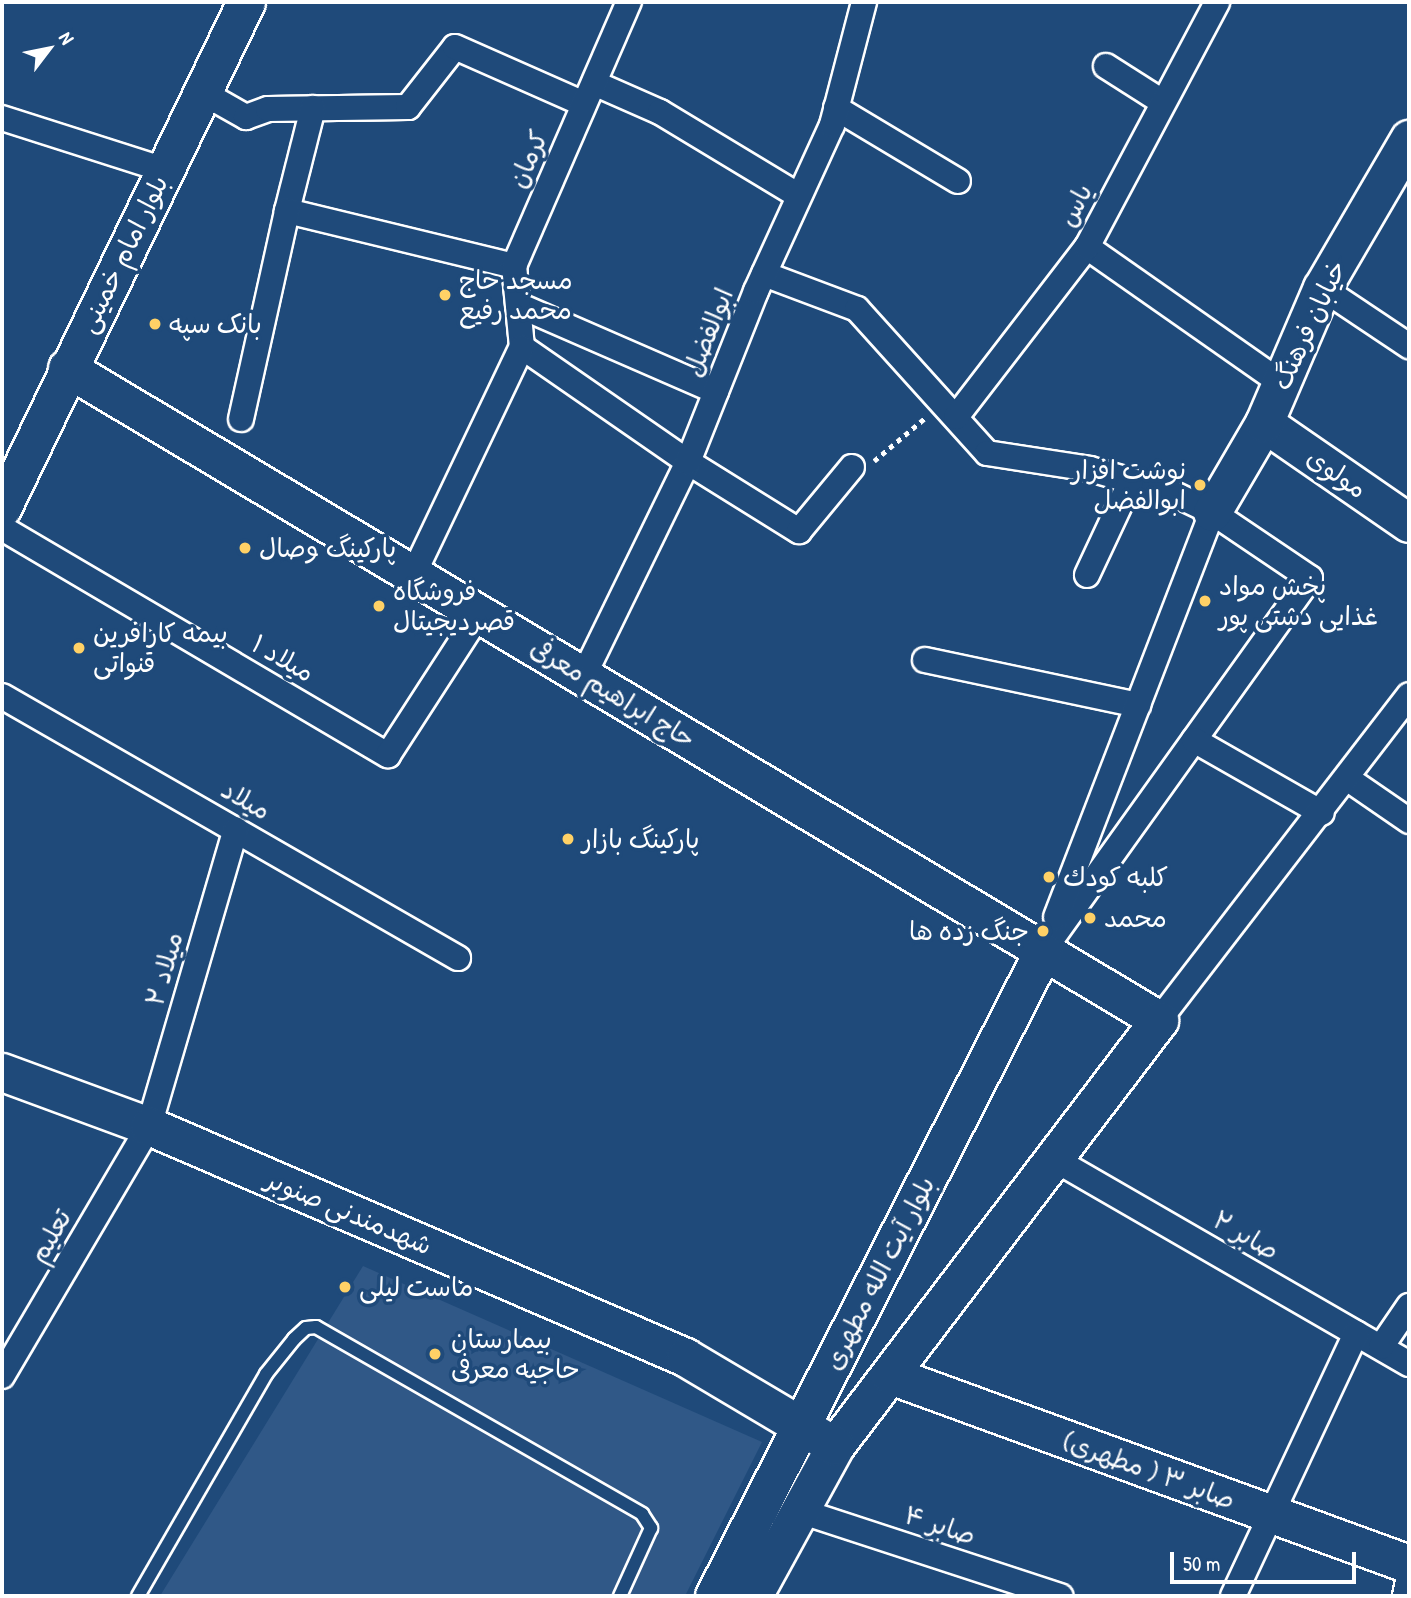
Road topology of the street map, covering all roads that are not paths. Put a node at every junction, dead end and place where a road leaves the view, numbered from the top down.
1 (246, 2) edge
2 (629, 2) edge
3 (864, 2) edge
4 (1217, 2) edge
5 (1106, 66) dead end
6 (201, 91) junction
7 (589, 94) junction
8 (1161, 102) junction
9 (313, 108) junction
10 (836, 108) junction
11 (2, 118) edge
12 (1404, 159) edge
13 (165, 170) junction
14 (958, 181) dead end
15 (799, 196) junction
16 (287, 211) junction
17 (1087, 247) junction
18 (514, 266) junction
19 (764, 274) junction
20 (1322, 288) junction
21 (518, 305) junction
22 (1409, 346) edge
23 (522, 347) junction
24 (67, 368) junction
25 (1281, 383) junction
26 (716, 391) junction
27 (949, 410) junction
28 (241, 419) dead end
29 (1264, 422) junction
30 (688, 462) junction
31 (852, 467) road end
32 (1131, 481) junction
33 (2, 508) edge
34 (1212, 512) junction
35 (1409, 523) edge
36 (2, 528) edge
37 (414, 573) junction
38 (1087, 575) dead end
39 (480, 613) junction
40 (925, 660) dead end
41 (583, 675) junction
42 (1409, 695) edge
43 (2, 696) edge
44 (1138, 705) junction
45 (1194, 740) junction
46 (1348, 779) junction
47 (1322, 813) junction
48 (1409, 821) edge
49 (236, 828) junction
50 (1043, 951) junction
51 (458, 958) dead end
52 (1159, 1020) junction
53 (2, 1072) edge
54 (149, 1126) junction
55 (1054, 1159) junction
56 (1409, 1306) edge
57 (1356, 1333) junction
58 (1381, 1347) junction
59 (1409, 1364) edge
60 (890, 1375) junction
61 (2, 1376) edge
62 (801, 1426) junction
63 (835, 1446) junction
64 (800, 1511) junction
65 (1271, 1514) junction
66 (1409, 1564) edge
67 (1409, 1576) edge
68 (1009, 1588) edge
69 (138, 1596) edge
70 (620, 1596) edge
71 (714, 1596) edge
72 (753, 1596) edge
73 (1060, 1596) edge
74 (1233, 1596) edge
75 (1405, 1596) edge

1 - 6 street, بلوار امام خمینی
2 - 7 street, کرمان
3 - 10 street, ابوالفضل
4 - 8 street, یاس
5 - 8 street
6 - 9 street
6 - 13 street, بلوار امام خمینی
7 - 9 street
7 - 15 street
7 - 18 street, کرمان
8 - 17 street, یاس
9 - 16 street
10 - 14 street
10 - 15 street, ابوالفضل
11 - 13 street
12 - 20 street, خیابان فرهنگ
13 - 24 street, بلوار امام خمینی
15 - 19 street, ابوالفضل
16 - 18 street
16 - 28 street
17 - 25 street
17 - 27 street, یاس
18 - 21 street, کرمان
19 - 26 street, ابوالفضل
19 - 27 street
20 - 22 street
20 - 25 street, خیابان فرهنگ
21 - 23 street, کرمان
21 - 26 street
23 - 30 street
23 - 37 street
24 - 33 street, بلوار امام خمینی
24 - 37 street, حاج ابراهیم معرفی
25 - 29 street, خیابان فرهنگ
26 - 30 street, ابوالفضل
27 - 32 street
29 - 34 street, خیابان فرهنگ
29 - 35 street, مولوی
30 - 31 street
30 - 41 street, ابوالفضل
32 - 34 street
32 - 38 street
34 - 44 street
34 - 45 street
36 - 39 street, میلاد ۱
37 - 39 street, حاج ابراهیم معرفی
39 - 41 street, حاج ابراهیم معرفی
40 - 44 street
41 - 50 street, حاج ابراهیم معرفی
42 - 46 street
43 - 49 street, میلاد
44 - 50 street
45 - 47 street
45 - 50 street
46 - 47 street
46 - 48 street
47 - 52 street
49 - 51 street, میلاد
49 - 54 street, میلاد ۲
50 - 52 street, حاج ابراهیم معرفی
50 - 62 street, بلوار آیت الله مطهری
52 - 55 street, بلوار آیت الله مطهری
53 - 54 street, شهدمندنی صنوبر
54 - 61 street, تعلیم
54 - 62 street, شهدمندنی صنوبر
55 - 57 street, صابر ۲
55 - 60 street, بلوار آیت الله مطهری
56 - 58 street
57 - 58 street, صابر ۲
57 - 65 street
58 - 59 street, صابر ۲
60 - 63 street, بلوار آیت الله مطهری
60 - 65 street, صابر ۳ ( مطهری)
62 - 63 street, شهدمندنی صنوبر
62 - 71 street, بلوار آیت الله مطهری
63 - 64 street, بلوار آیت الله مطهری
64 - 68 street, صابر ۴
64 - 72 street, بلوار آیت الله مطهری
65 - 66 street, صابر ۳ ( مطهری)
65 - 74 street
67 - 75 street
68 - 73 street, صابر ۴
69 - 70 lane

